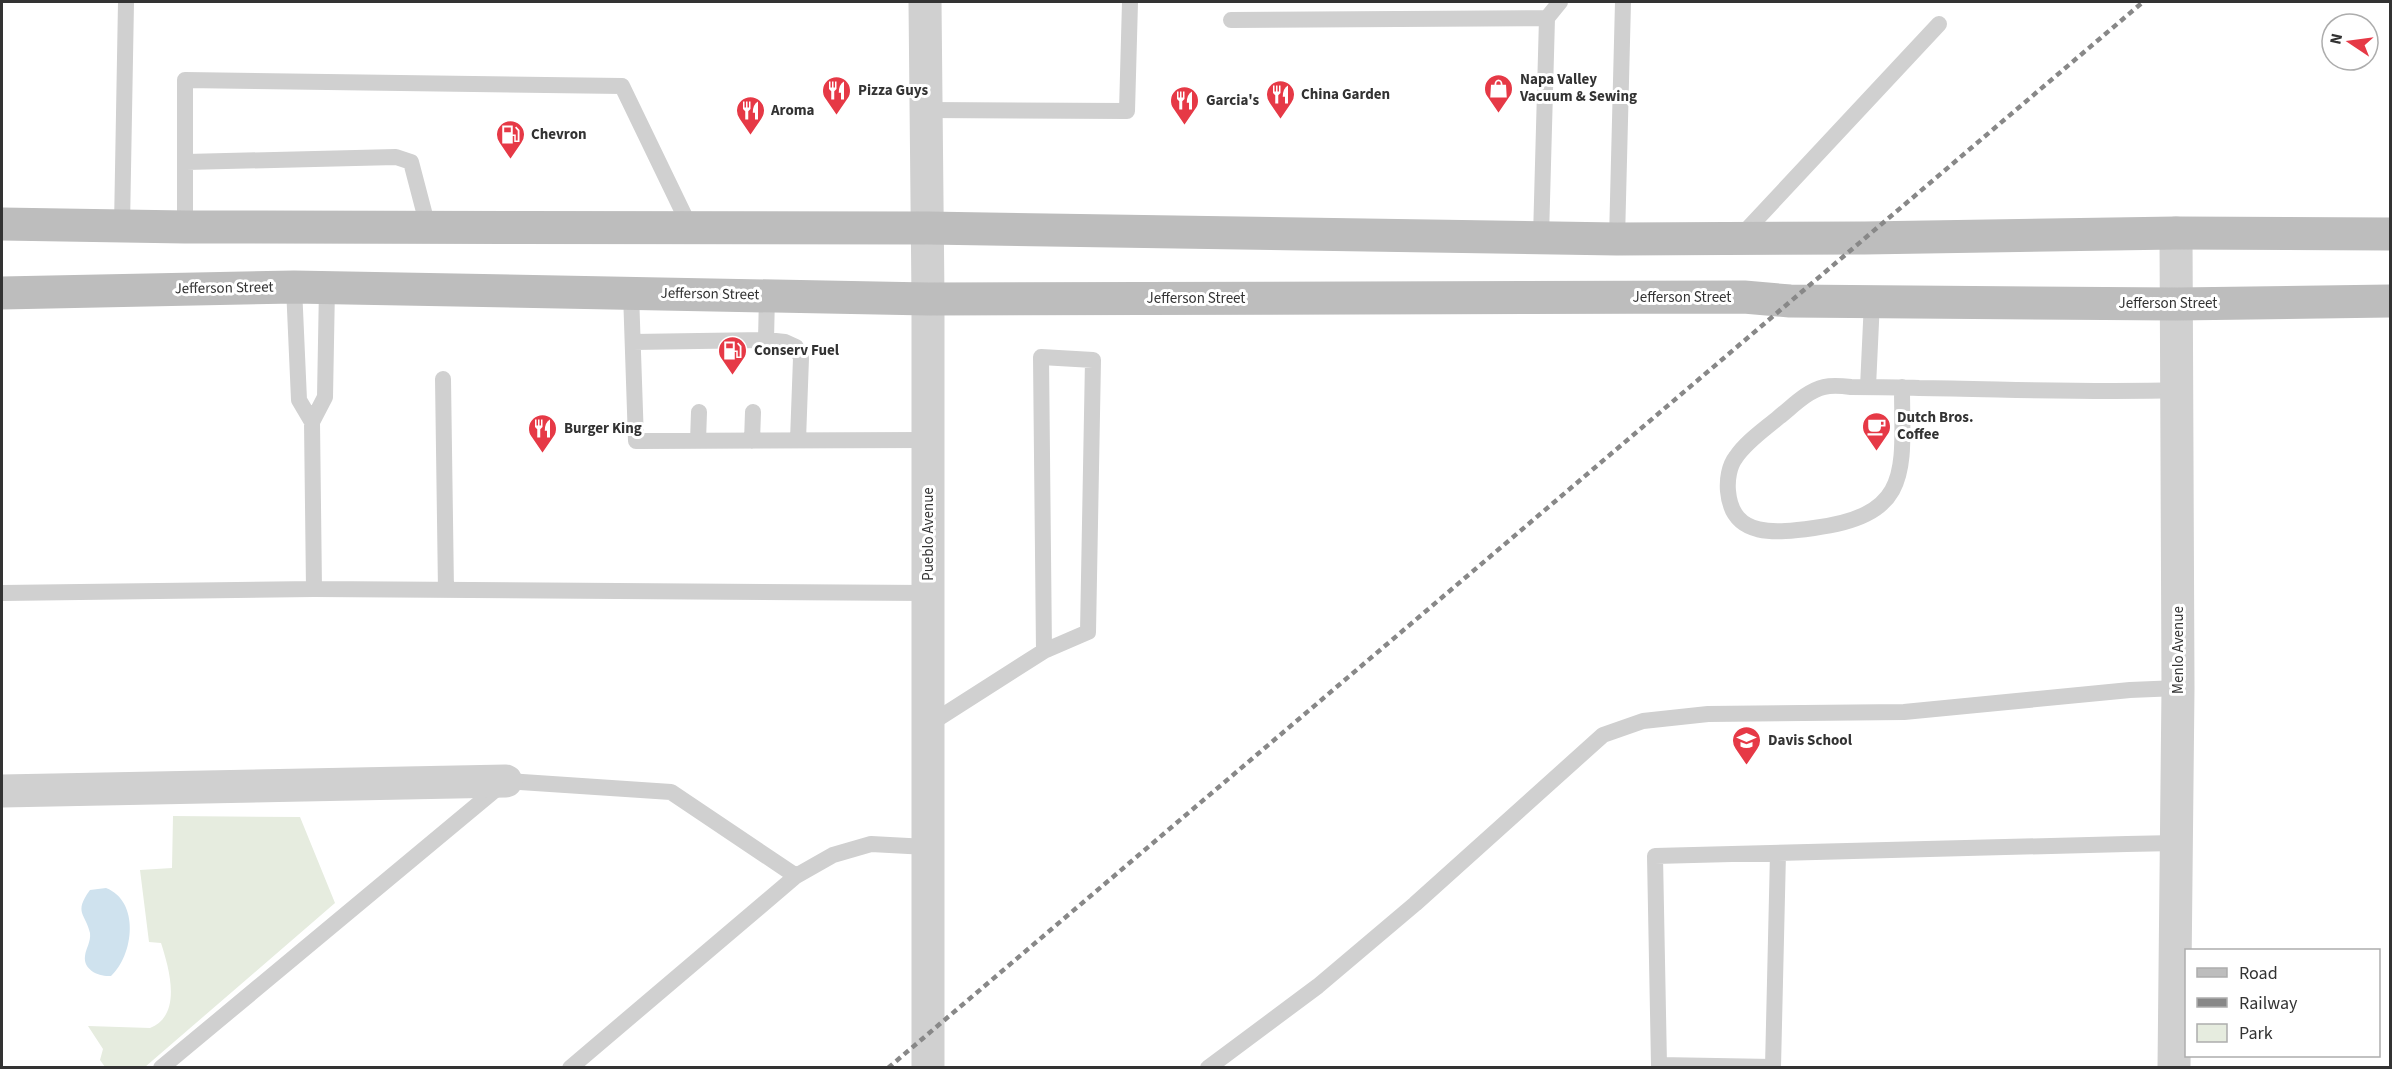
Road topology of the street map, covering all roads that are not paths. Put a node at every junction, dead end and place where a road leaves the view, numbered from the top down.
1 (126, 2) edge
2 (925, 2) edge
3 (1130, 2) edge
4 (1560, 2) edge
5 (1623, 2) edge
6 (1547, 18) junction
7 (1231, 20) dead end
8 (1939, 24) dead end
9 (926, 110) junction
10 (186, 162) junction
11 (2, 224) edge
12 (122, 226) junction
13 (185, 227) junction
14 (428, 227) junction
15 (690, 227) junction
16 (928, 228) junction
17 (2176, 233) junction
18 (2391, 234) edge
19 (1541, 237) junction
20 (1740, 237) junction
21 (1617, 239) junction
22 (294, 286) junction
23 (327, 287) junction
24 (631, 292) junction
25 (2, 293) edge
26 (767, 295) junction
27 (928, 298) junction
28 (1872, 301) junction
29 (2391, 301) edge
30 (2177, 303) junction
31 (633, 342) junction
32 (758, 343) junction
33 (443, 379) dead end
34 (1868, 387) junction
35 (1902, 387) junction
36 (2178, 390) junction
37 (699, 412) dead end
38 (753, 412) dead end
39 (312, 422) junction
40 (798, 440) junction
41 (928, 440) junction
42 (698, 441) junction
43 (752, 441) junction
44 (314, 589) junction
45 (446, 590) junction
46 (2, 593) edge
47 (928, 593) junction
48 (1044, 651) junction
49 (2178, 688) junction
50 (928, 725) junction
51 (506, 781) junction
52 (2, 790) edge
53 (2176, 843) junction
54 (927, 847) junction
55 (1778, 853) junction
56 (796, 876) junction
57 (162, 1068) edge
58 (570, 1068) edge
59 (927, 1068) edge
60 (1208, 1068) edge
61 (2174, 1068) edge

1 - 12 lane
2 - 9 street, Pueblo Avenue
3 - 9 lane
4 - 6 lane
5 - 21 lane
6 - 7 lane
6 - 19 lane
8 - 20 lane
9 - 16 street, Pueblo Avenue
10 - 13 lane
10 - 14 lane
10 - 15 lane
11 - 12 main road
12 - 13 main road
13 - 14 main road
14 - 15 main road
15 - 16 main road
16 - 19 main road
16 - 27 street, Pueblo Avenue
17 - 18 main road
17 - 20 main road
17 - 30 street, Menlo Avenue
19 - 21 main road
20 - 21 main road
22 - 23 main road, Jefferson Street
22 - 25 main road, Jefferson Street
22 - 39 lane
23 - 24 main road, Jefferson Street
23 - 39 lane
24 - 26 main road, Jefferson Street
24 - 31 lane
26 - 27 main road, Jefferson Street
26 - 32 lane
27 - 28 main road, Jefferson Street
27 - 41 street, Pueblo Avenue
28 - 30 main road, Jefferson Street
28 - 34 lane
29 - 30 main road, Jefferson Street
30 - 36 street, Menlo Avenue
31 - 32 lane
31 - 42 lane
32 - 40 lane
33 - 45 lane
34 - 35 lane
34 - 35 lane
35 - 36 lane
36 - 49 street, Menlo Avenue
37 - 42 lane
38 - 43 lane
39 - 44 lane
40 - 41 lane
40 - 43 lane
41 - 47 street, Pueblo Avenue
42 - 43 lane
44 - 45 lane
44 - 46 lane
45 - 47 lane
47 - 50 street, Pueblo Avenue
48 - 48 lane
48 - 50 lane
49 - 53 street, Menlo Avenue
49 - 60 lane
50 - 54 street, Pueblo Avenue
51 - 52 street
51 - 56 lane
51 - 57 lane
53 - 55 lane
53 - 61 street, Menlo Avenue
54 - 56 lane
54 - 59 street, Pueblo Avenue
55 - 55 lane
56 - 58 lane

